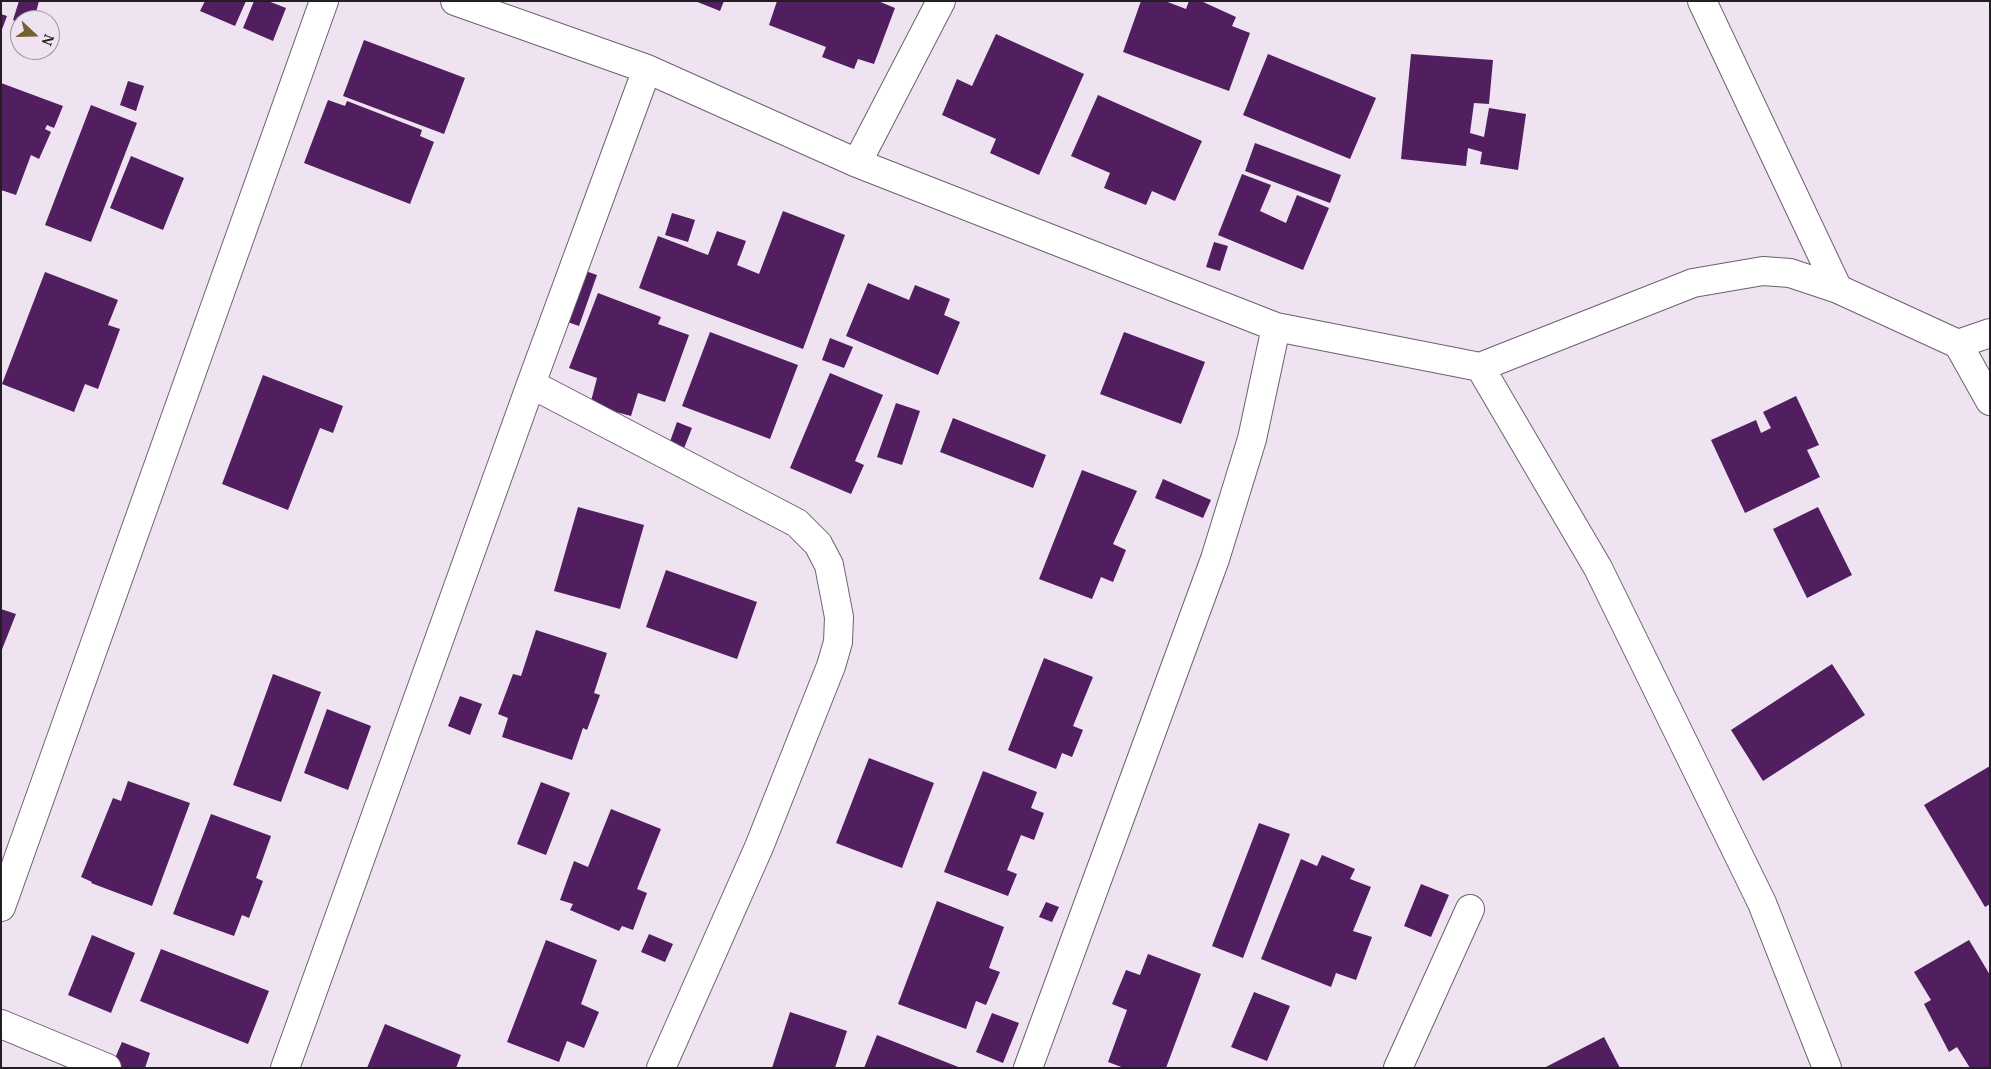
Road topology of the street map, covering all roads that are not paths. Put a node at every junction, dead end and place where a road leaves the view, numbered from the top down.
1 (324, 1) edge
2 (455, 1) edge
3 (941, 1) edge
4 (1702, 1) edge
5 (647, 69) junction
6 (857, 163) junction
7 (1838, 289) junction
8 (1276, 327) junction
9 (1990, 333) edge
10 (1958, 344) junction
11 (1480, 366) junction
12 (531, 384) junction
13 (1990, 401) edge
14 (1, 906) edge
15 (1470, 909) dead end
16 (1, 1024) edge
17 (107, 1068) edge
18 (285, 1068) edge
19 (661, 1068) edge
20 (1028, 1068) edge
21 (1398, 1068) edge
22 (1827, 1068) edge

1 - 14 street
2 - 5 street
3 - 6 street
4 - 7 street
5 - 6 street
5 - 12 street
6 - 8 street
7 - 10 street
7 - 11 street
8 - 11 street
8 - 20 street
9 - 10 street
10 - 13 street
11 - 22 street
12 - 18 street
12 - 19 street
15 - 21 street
16 - 17 street

